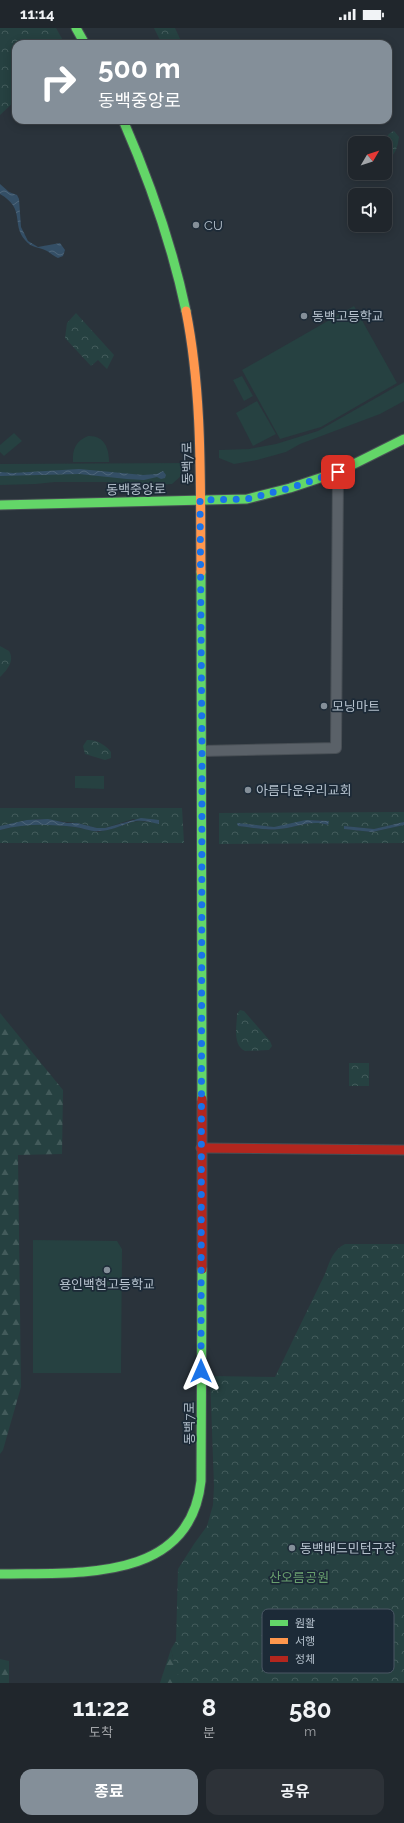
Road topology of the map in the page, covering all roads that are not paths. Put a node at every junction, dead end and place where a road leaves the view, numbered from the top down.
1 (76, 28) edge
2 (83, 40) edge
3 (126, 124) edge
4 (404, 439) edge
5 (338, 472) junction
6 (200, 500) junction
7 (0, 505) edge
8 (202, 751) junction
9 (201, 1148) junction
10 (404, 1150) edge
11 (0, 1574) edge

1 - 2 street
3 - 6 street, 동백7로
4 - 5 street, 동백중앙로
5 - 6 street, 동백중앙로
5 - 8 street
6 - 7 street, 동백중앙로
6 - 8 street, 동백7로
8 - 9 street, 동백7로
9 - 10 street
9 - 11 street, 동백7로

